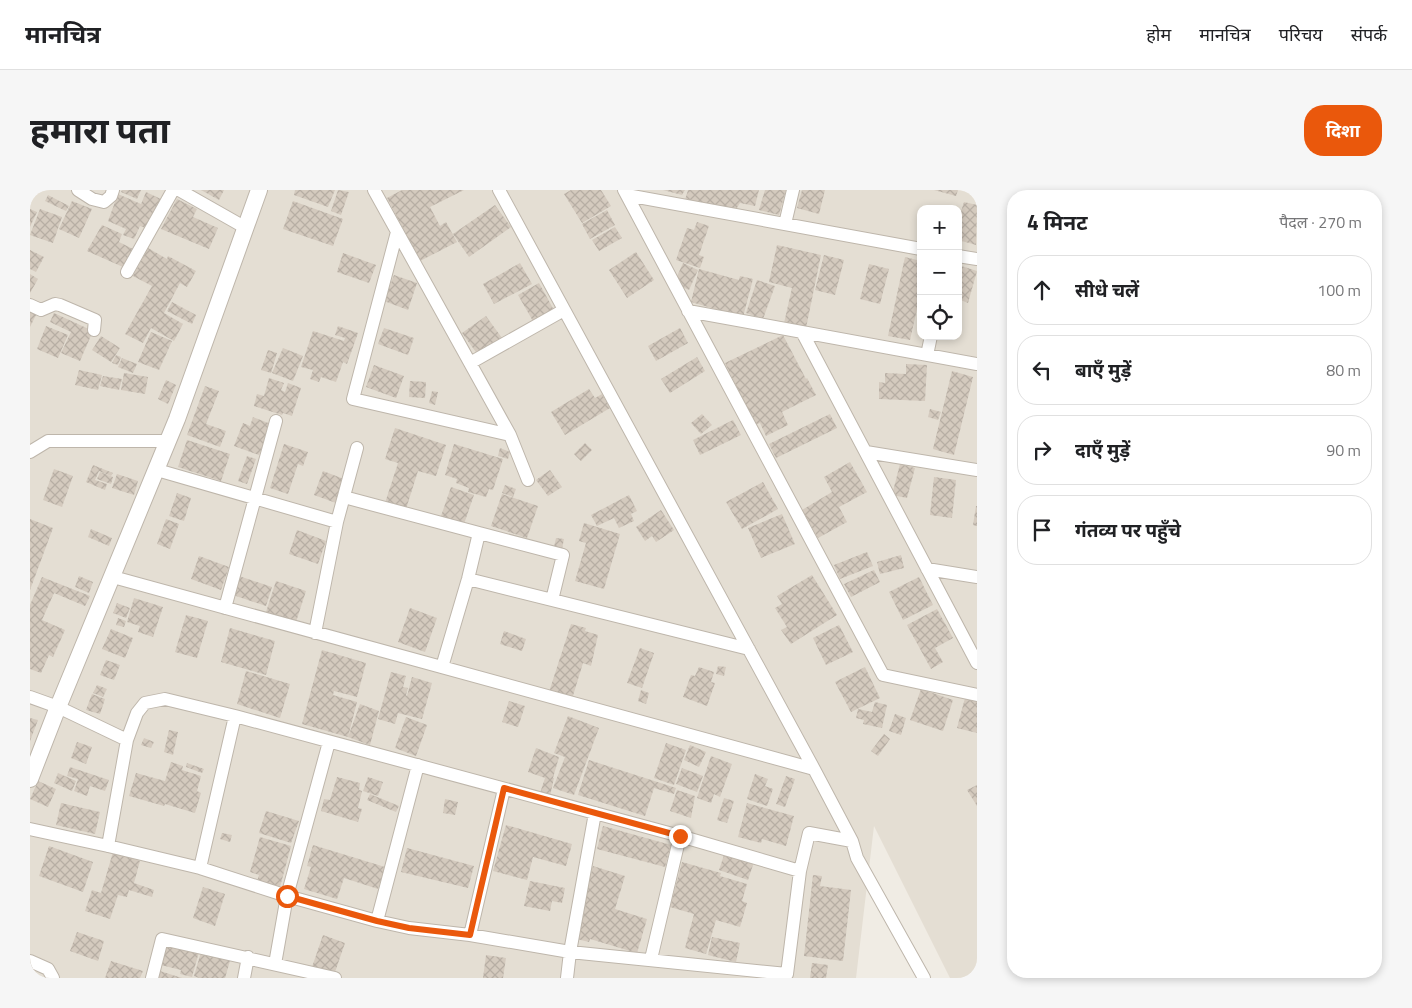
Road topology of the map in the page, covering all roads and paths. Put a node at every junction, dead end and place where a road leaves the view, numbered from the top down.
1 (78, 190) edge
2 (114, 190) edge
3 (173, 190) edge
4 (259, 190) edge
5 (374, 190) edge
6 (500, 190) edge
7 (793, 190) edge
8 (186, 192) edge
9 (625, 193) edge
10 (785, 224) junction
11 (246, 228) junction
12 (397, 232) junction
13 (917, 248) edge
14 (962, 257) edge
15 (977, 259) edge
16 (127, 272) dead end
17 (30, 305) edge
18 (564, 310) junction
19 (688, 311) junction
20 (94, 330) dead end
21 (802, 332) junction
22 (929, 340) edge
23 (927, 355) junction
24 (470, 363) junction
25 (977, 364) edge
26 (276, 421) dead end
27 (510, 435) junction
28 (168, 441) junction
29 (357, 448) dead end
30 (30, 452) edge
31 (866, 452) junction
32 (157, 470) junction
33 (977, 470) edge
34 (528, 480) dead end
35 (344, 497) junction
36 (254, 499) junction
37 (337, 522) junction
38 (479, 532) junction
39 (927, 569) junction
40 (977, 576) edge
41 (113, 578) junction
42 (468, 579) junction
43 (552, 600) junction
44 (225, 608) junction
45 (315, 633) junction
46 (749, 649) junction
47 (977, 663) edge
48 (442, 668) junction
49 (977, 694) edge
50 (30, 697) edge
51 (58, 706) junction
52 (235, 716) junction
53 (127, 740) junction
54 (329, 742) junction
55 (418, 765) junction
56 (814, 769) junction
57 (30, 779) edge
58 (504, 788) junction
59 (595, 813) junction
60 (30, 829) edge
61 (680, 836) junction
62 (852, 841) junction
63 (108, 846) junction
64 (200, 868) junction
65 (800, 871) junction
66 (287, 896) junction
67 (377, 921) junction
68 (470, 935) junction
69 (570, 952) junction
70 (248, 958) junction
71 (652, 959) junction
72 (30, 961) edge
73 (275, 964) junction
74 (788, 976) edge
75 (53, 978) edge
76 (152, 978) edge
77 (244, 978) edge
78 (335, 978) edge
79 (567, 978) edge
80 (924, 978) edge

1 - 2 street
3 - 16 street
4 - 11 street
5 - 12 street
6 - 18 street
7 - 10 street
8 - 11 street
9 - 10 street
9 - 19 street
10 - 13 street
11 - 28 street
12 - 24 street
12 - 27 street
14 - 15 street
17 - 20 street
18 - 24 street
18 - 46 street
19 - 21 street
19 - 49 street
21 - 23 street
21 - 31 street
22 - 23 street
23 - 25 street
24 - 27 street
26 - 36 street
27 - 34 street
28 - 30 street
28 - 32 street
29 - 35 street
31 - 33 street
31 - 39 street
32 - 36 street
32 - 41 street
35 - 37 street
35 - 38 street
36 - 37 street
36 - 44 street
37 - 45 street
38 - 42 street
38 - 43 street
39 - 40 street
39 - 47 street
41 - 44 street
41 - 51 street
42 - 43 street
42 - 48 street
43 - 46 street
44 - 45 street
45 - 48 street
46 - 56 street
48 - 56 street
50 - 51 street
51 - 53 street
51 - 57 street
52 - 53 street
52 - 54 street
52 - 64 street
53 - 63 street
54 - 55 street
54 - 66 street
55 - 58 street
55 - 67 street
56 - 62 street
58 - 59 street
58 - 68 street
59 - 61 street
59 - 69 street
60 - 63 street
61 - 65 street
61 - 71 street
62 - 65 street
62 - 80 street
63 - 64 street
64 - 66 street
65 - 74 street
66 - 67 street
66 - 73 street
67 - 68 street
68 - 69 street
69 - 71 street
69 - 79 street
70 - 73 street
70 - 76 street
70 - 77 street
71 - 74 street
72 - 75 street
73 - 78 street

